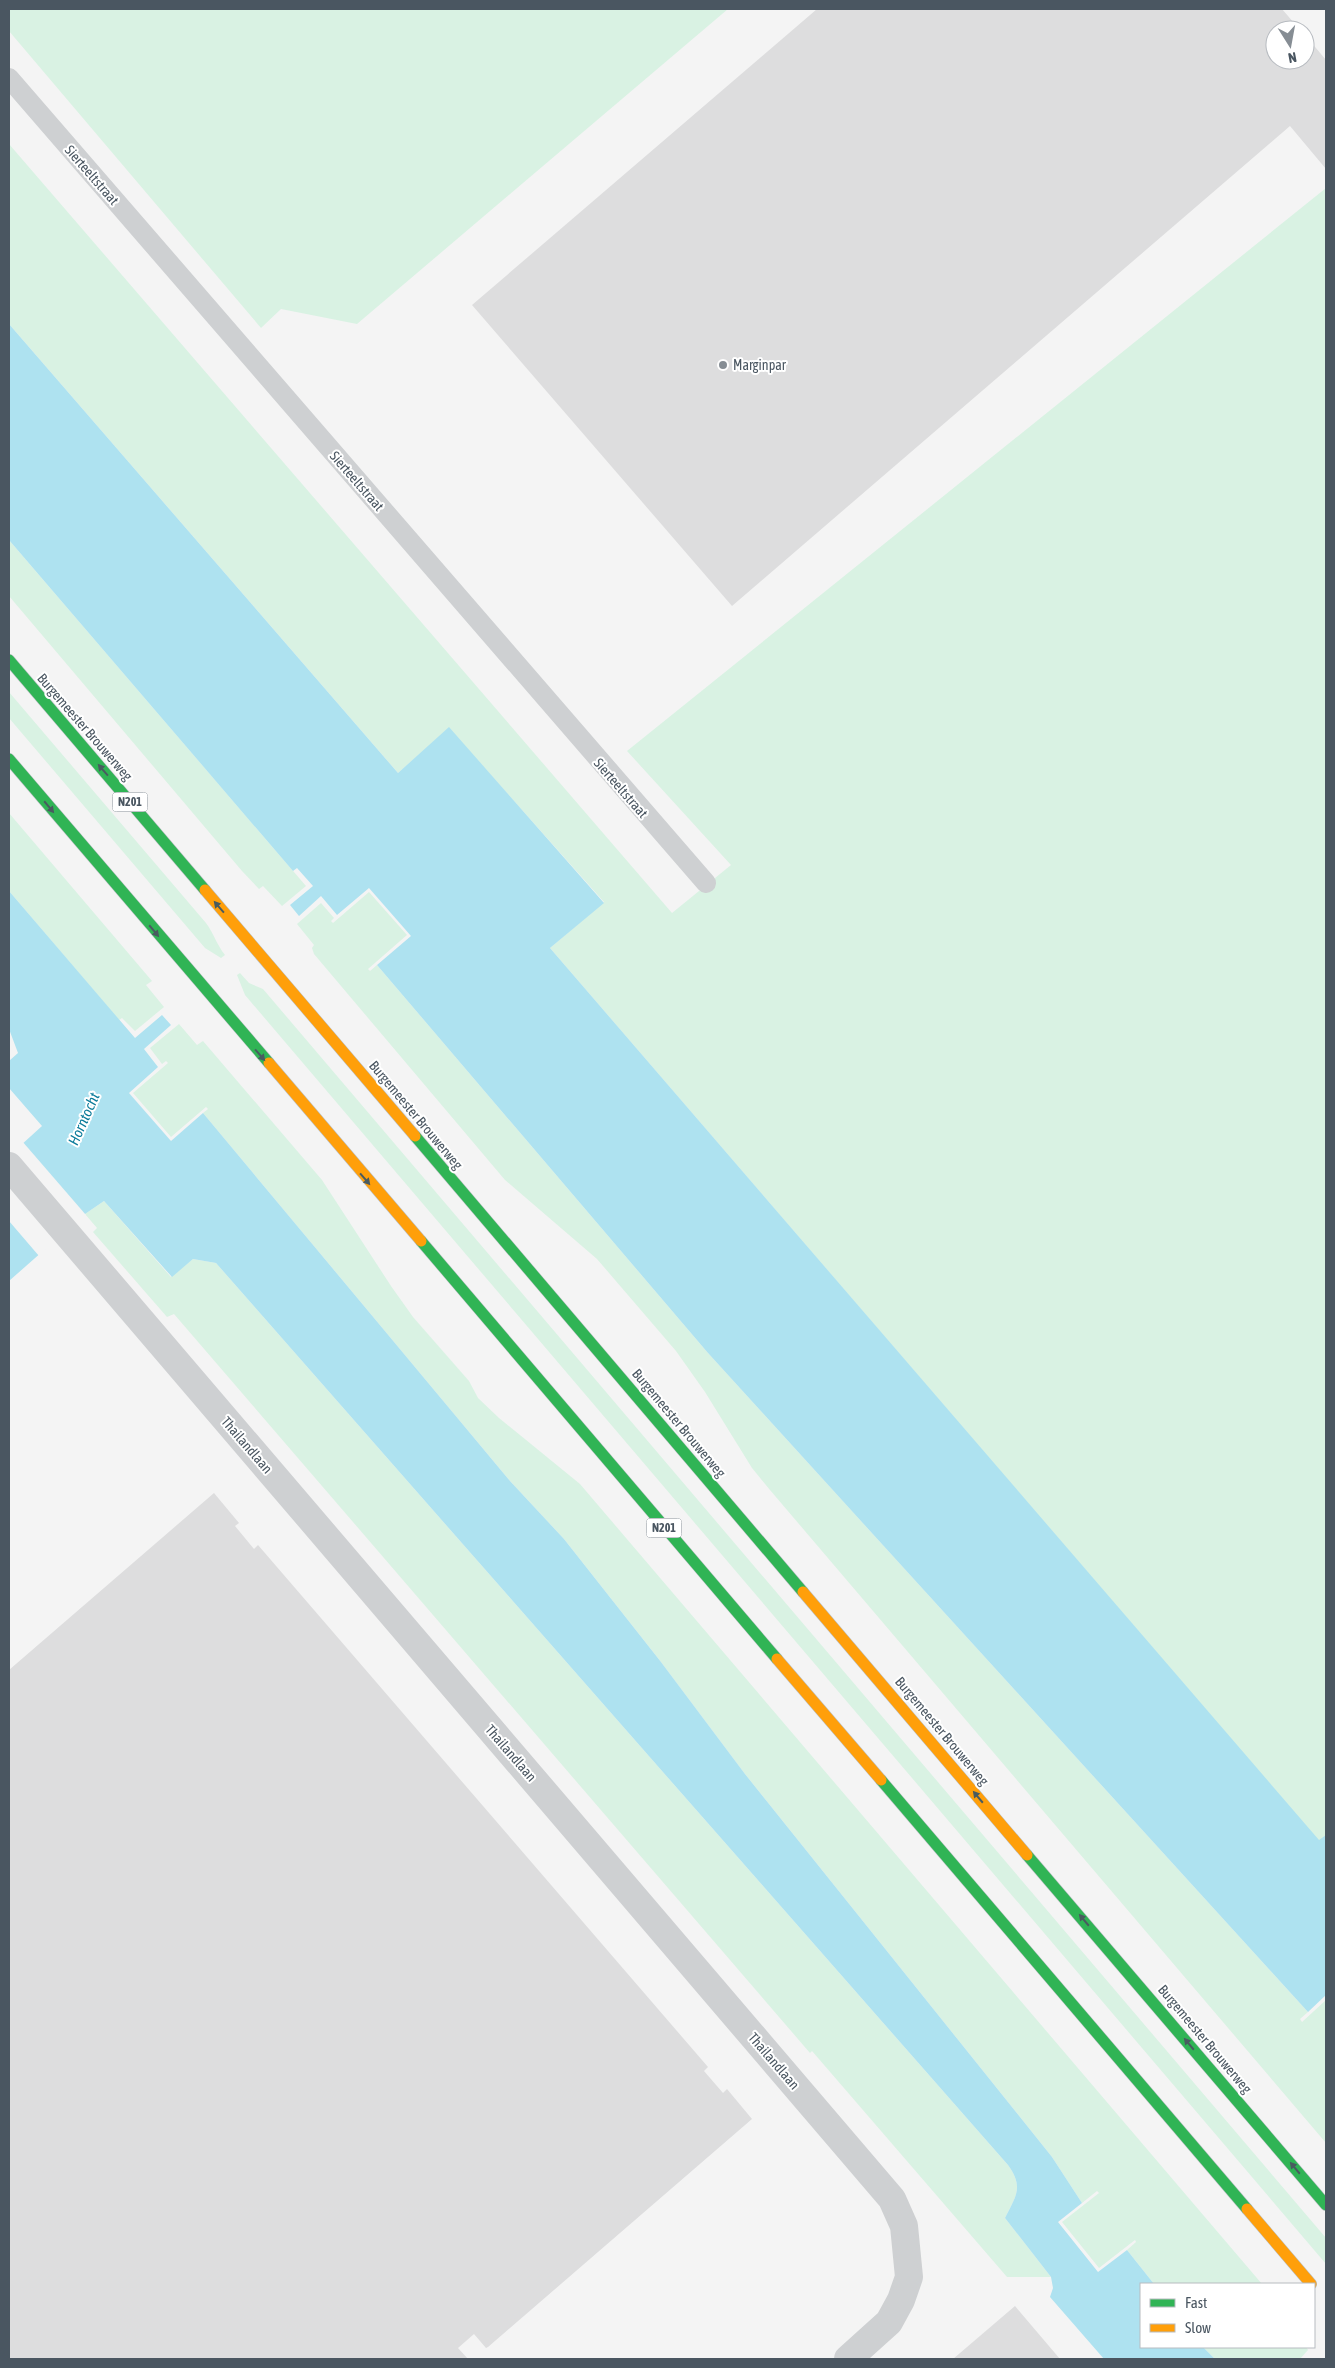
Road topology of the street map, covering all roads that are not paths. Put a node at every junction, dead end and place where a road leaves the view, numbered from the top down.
1 (9, 78) edge
2 (9, 660) edge
3 (9, 759) edge
4 (706, 883) dead end
5 (9, 1166) edge
6 (1326, 2205) edge
7 (1310, 2283) edge
8 (848, 2359) edge

1 - 4 lane, Sierteeltstraat
6 -> 2 highway, Burgemeester Brouwerweg / N201
3 -> 7 highway, N201
5 - 8 street, Thailandlaan

